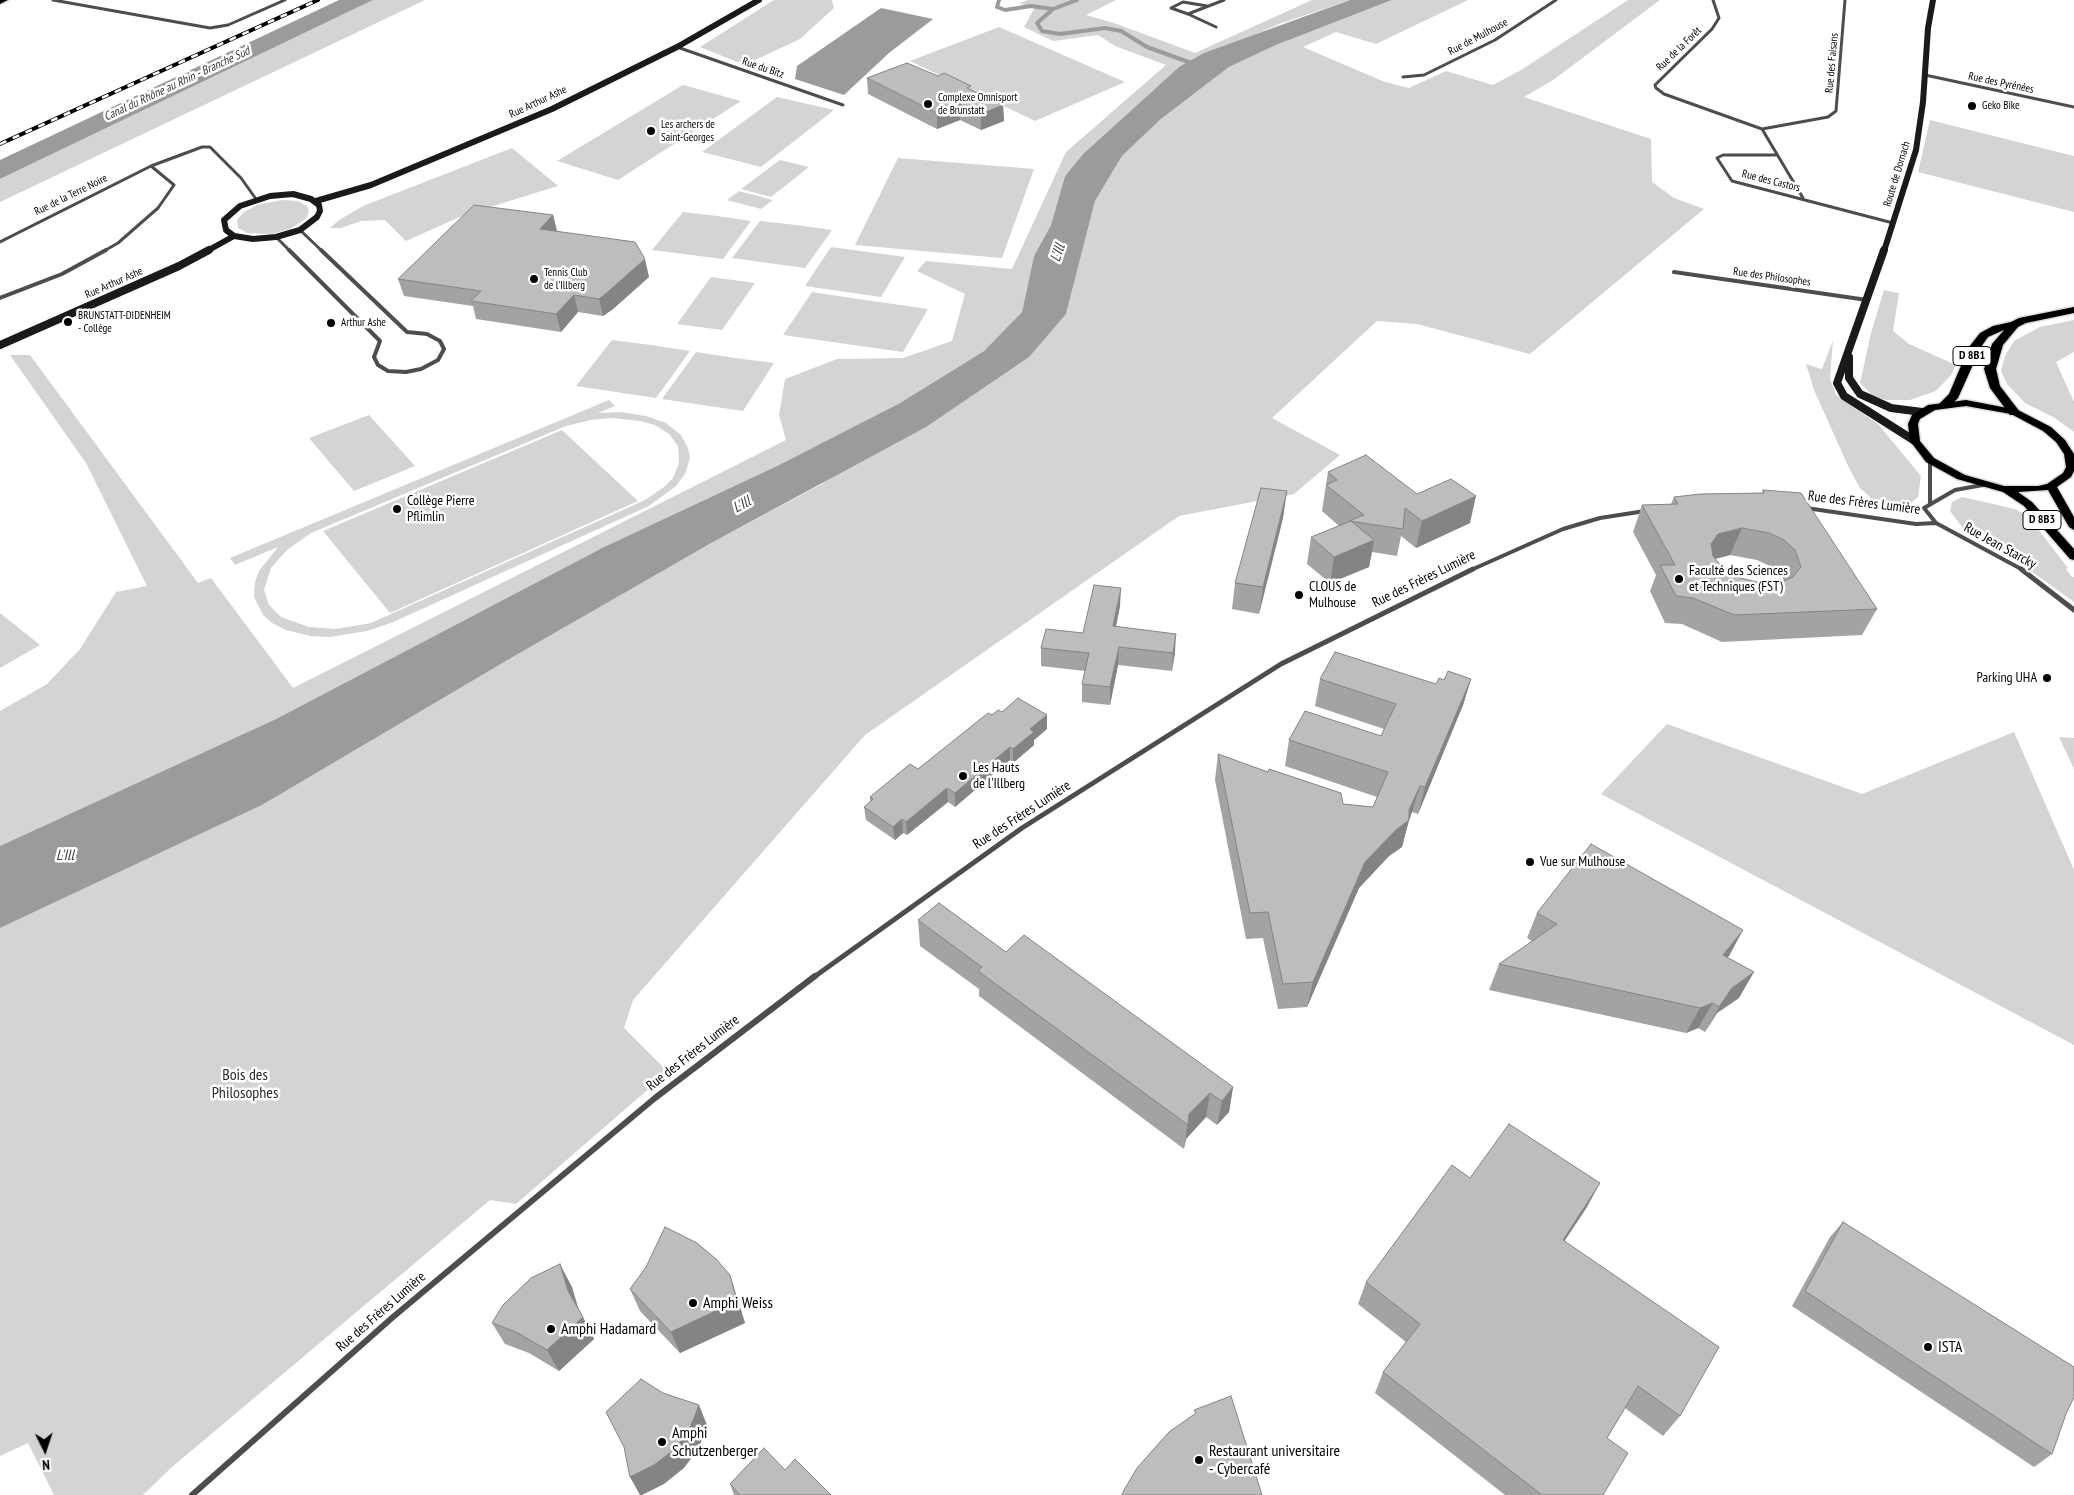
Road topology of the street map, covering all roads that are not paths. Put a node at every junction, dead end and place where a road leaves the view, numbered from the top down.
1 (5, 0) edge
2 (53, 0) edge
3 (285, 0) edge
4 (759, 0) edge
5 (1224, 0) edge
6 (1556, 0) edge
7 (1713, 0) edge
8 (1845, 0) edge
9 (1933, 0) edge
10 (0, 2) edge
11 (1207, 6) junction
12 (1188, 14) junction
13 (1216, 27) dead end
14 (678, 47) junction
15 (1924, 75) junction
16 (1403, 77) dead end
17 (843, 105) dead end
18 (2074, 107) edge
19 (1762, 129) junction
20 (1777, 155) junction
21 (151, 166) junction
22 (1803, 198) junction
23 (256, 199) junction
24 (316, 201) junction
25 (1893, 223) junction
26 (300, 230) junction
27 (234, 236) junction
28 (276, 237) junction
29 (0, 242) edge
30 (1674, 272) dead end
31 (0, 298) edge
32 (1868, 300) junction
33 (2074, 310) edge
34 (2014, 325) junction
35 (0, 345) edge
36 (1849, 354) junction
37 (1945, 404) junction
38 (1922, 412) junction
39 (2014, 412) junction
40 (1915, 441) junction
41 (1930, 460) junction
42 (1982, 484) junction
43 (2051, 486) junction
44 (2004, 489) junction
45 (1930, 504) junction
46 (1801, 507) edge
47 (1652, 510) edge
48 (1936, 523) junction
49 (2074, 527) edge
50 (2074, 556) edge
51 (2074, 610) edge
52 (192, 1495) edge

1 - 10 main road
2 - 3 street
4 - 14 main road, Rue Arthur Ashe
5 - 11 street
6 - 16 street, Rue de Mulhouse
7 - 19 street, Rue de la Forêt
8 - 19 street, Rue des Faisans
9 - 15 main road, Route de Dornach
11 - 12 street
11 - 12 street
12 - 13 street
14 - 17 street, Rue du Bitz
14 - 24 main road, Rue Arthur Ashe
15 - 18 street, Rue des Pyrénées
15 - 25 main road, Route de Dornach
19 - 20 street, Rue des Castors
20 - 22 street, Rue des Castors
20 - 22 street, Rue des Castors
21 - 23 street, Rue de la Terre Noire
21 - 29 street, Rue de la Terre Noire
21 - 31 street
22 - 25 street, Rue des Castors
23 - 24 main road
23 - 27 main road
24 - 26 main road
25 - 32 main road, Route de Dornach
26 - 28 main road
26 - 28 street
27 - 28 main road
27 - 35 main road, Rue Arthur Ashe
30 - 32 street, Rue des Philosophes
32 - 36 main road, Route de Dornach
33 - 34 highway, D 8B1
34 - 37 highway, D 8B1
34 - 39 highway, D 8B1
36 - 38 main road
36 - 40 main road
37 - 38 main road
37 - 39 main road
38 - 40 main road
39 - 43 main road
40 - 41 main road
41 - 42 main road
41 - 45 street
42 - 44 main road
42 - 45 street, Rue des Frères Lumière
43 - 44 main road
43 - 49 main road, D 8B3
44 - 50 main road, D 8B3
45 - 48 street, Rue des Frères Lumière
46 - 48 street, Rue des Frères Lumière
47 - 52 street, Rue des Frères Lumière
48 - 51 street, Rue Jean Starcky

